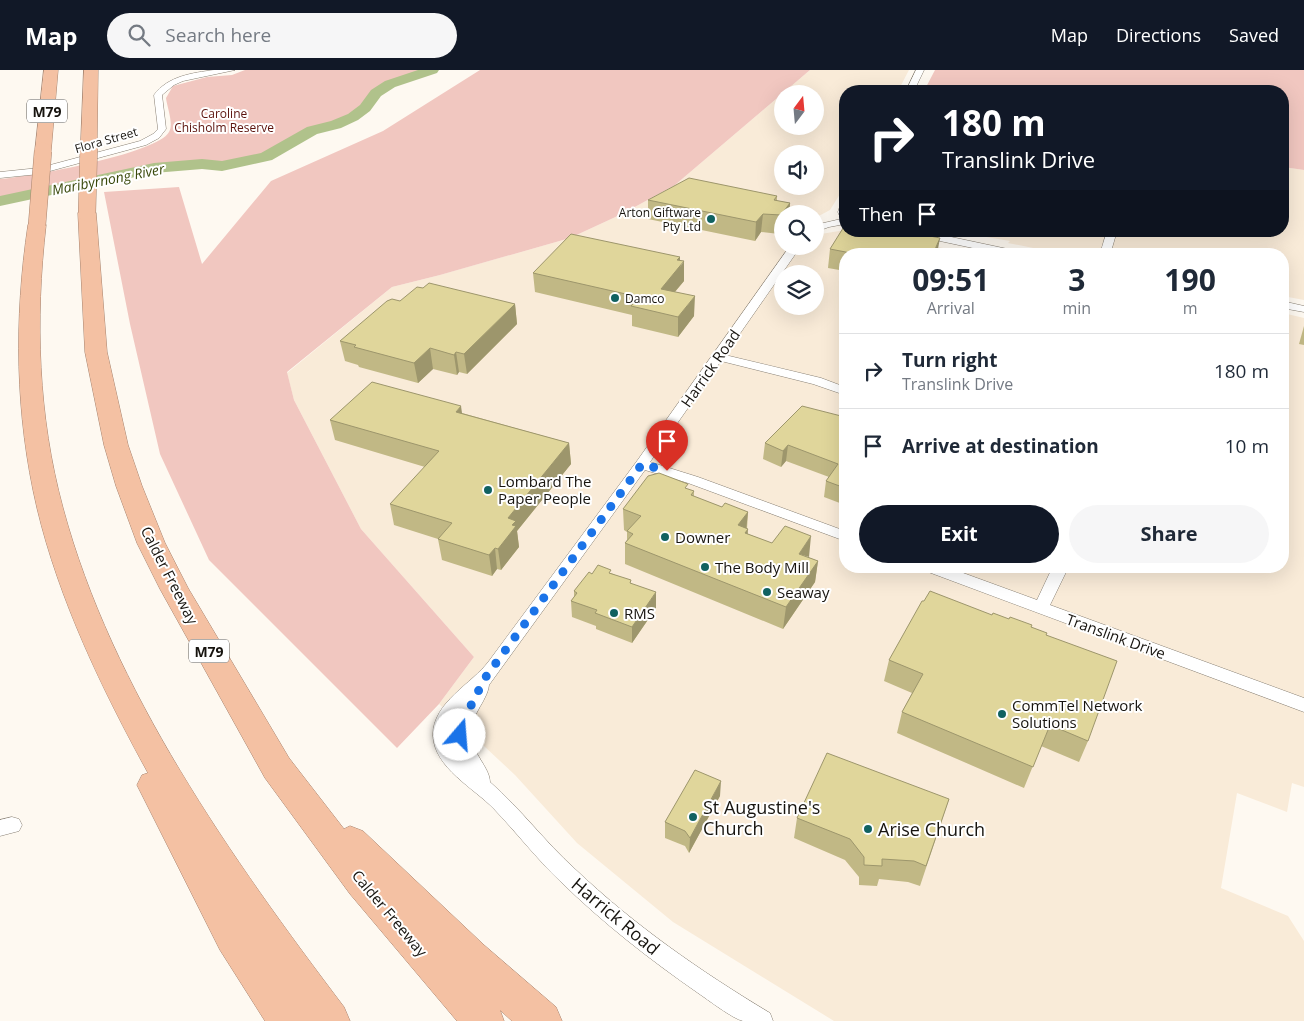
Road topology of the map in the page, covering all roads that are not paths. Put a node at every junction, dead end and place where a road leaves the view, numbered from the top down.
1 (51, 70) edge
2 (92, 70) edge
3 (231, 70) edge
4 (920, 70) edge
5 (913, 85) edge
6 (0, 175) edge
7 (839, 217) edge
8 (824, 220) edge
9 (839, 222) edge
10 (824, 225) edge
11 (930, 237) edge
12 (933, 237) edge
13 (942, 239) junction
14 (963, 243) junction
15 (961, 248) edge
16 (988, 248) edge
17 (791, 255) edge
18 (1289, 306) edge
19 (1304, 309) edge
20 (718, 357) junction
21 (817, 381) junction
22 (839, 384) edge
23 (839, 389) edge
24 (642, 464) junction
25 (839, 534) edge
26 (61, 544) junction
27 (947, 573) edge
28 (1058, 573) edge
29 (1042, 608) junction
30 (1304, 705) edge
31 (277, 768) junction
32 (288, 1021) edge
33 (330, 1021) edge
34 (484, 1021) edge
35 (542, 1021) edge
36 (762, 1021) edge

1 - 26 highway, M79, bridge
2 - 31 highway, Calder Freeway / M79, bridge
3 - 6 street, Flora Street
4 - 5 street
7 - 8 street
9 - 10 street
11 - 13 street
12 - 13 street
13 - 14 street
14 - 15 street
14 - 16 street
17 - 20 street, Harrick Road
18 - 19 street
20 - 21 street
20 - 24 street, Harrick Road
21 - 22 street
21 - 23 street
24 - 25 street
24 - 36 street, Harrick Road
26 - 32 highway
26 - 33 highway, M79
27 - 29 street, Translink Drive
28 - 29 street
29 - 30 street, Translink Drive
31 - 34 highway, Calder Freeway / M79
31 - 35 highway

